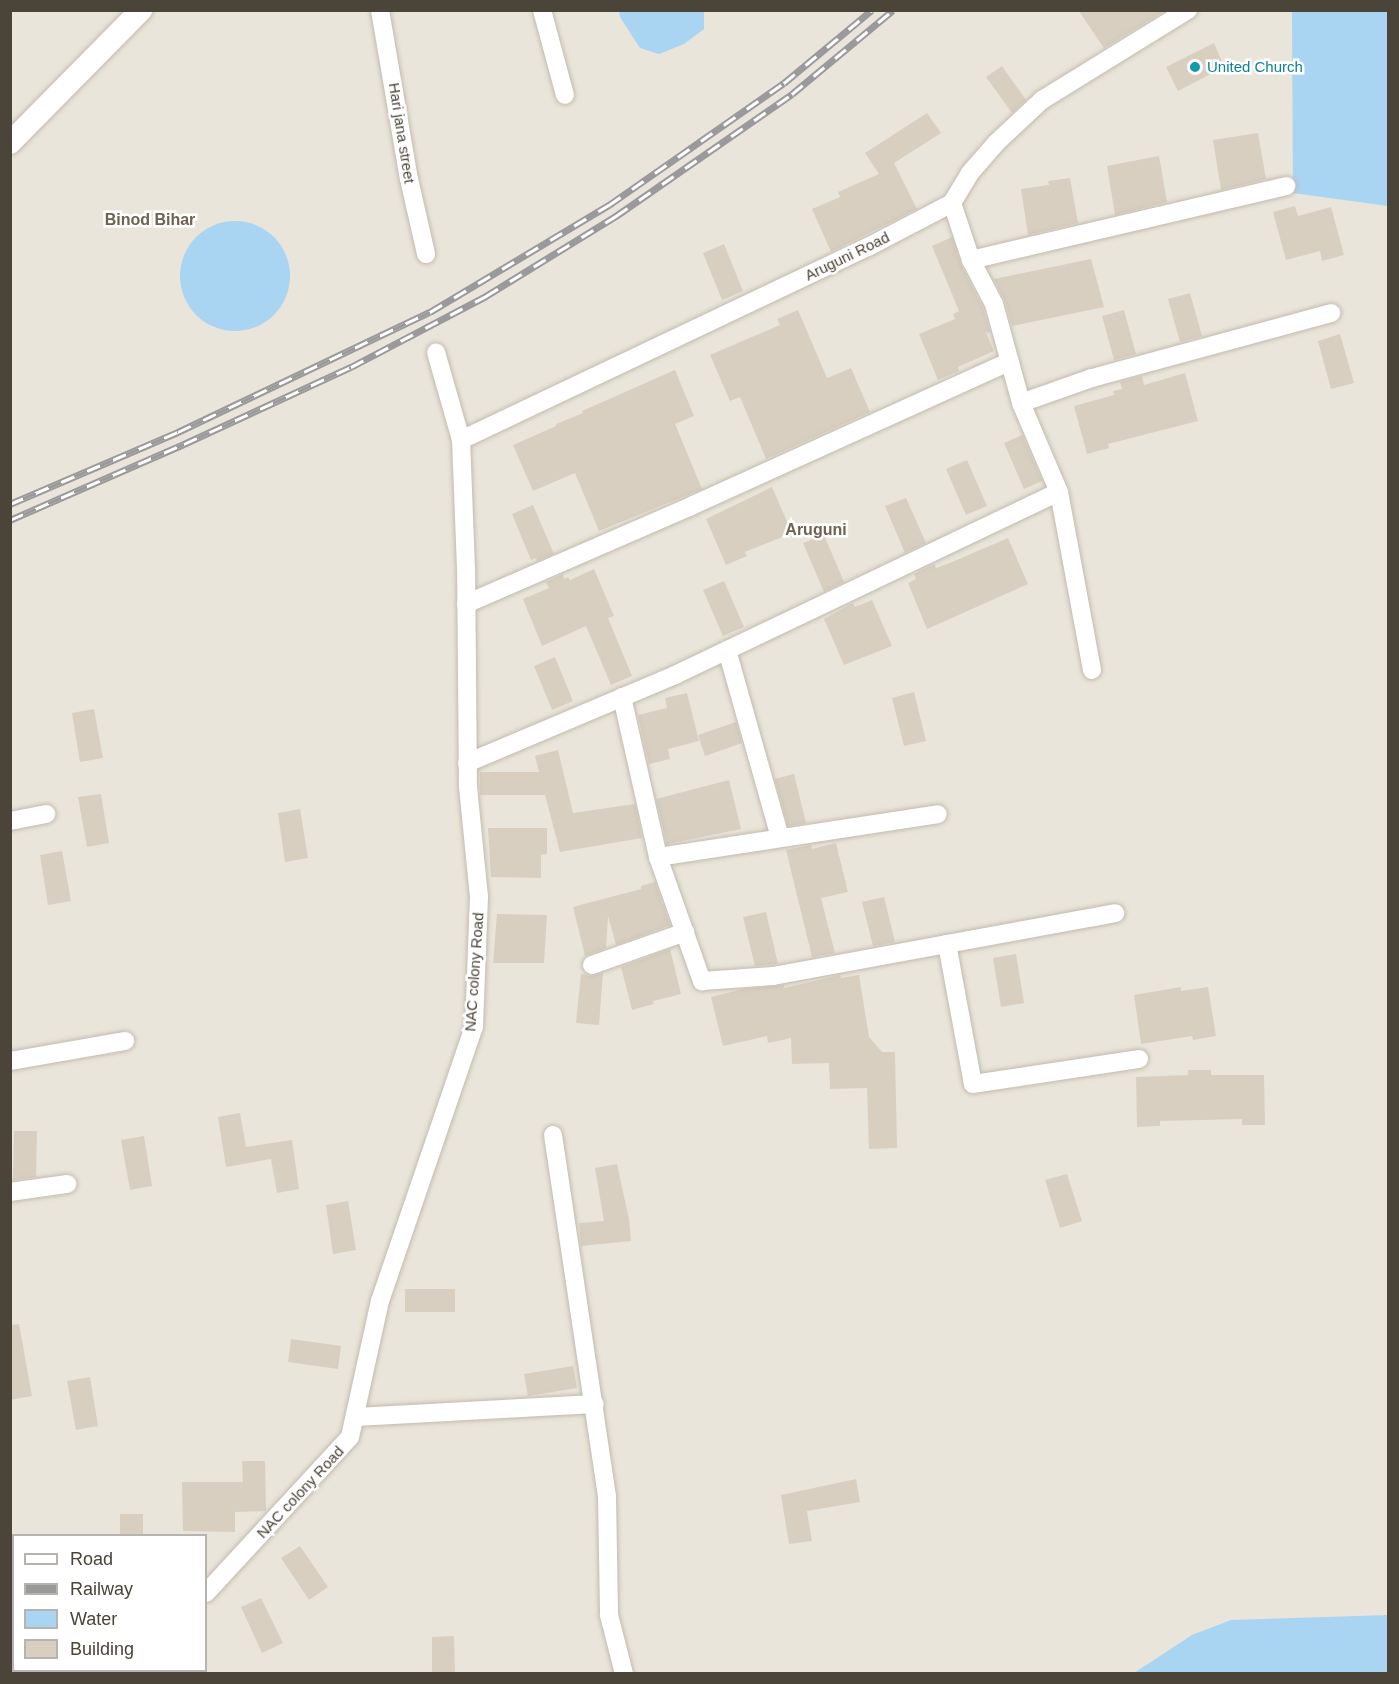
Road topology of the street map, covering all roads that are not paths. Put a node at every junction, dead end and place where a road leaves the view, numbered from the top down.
1 (141, 10) edge
2 (380, 10) edge
3 (542, 10) edge
4 (1188, 10) edge
5 (565, 95) dead end
6 (10, 143) edge
7 (1286, 186) dead end
8 (952, 203) junction
9 (426, 254) dead end
10 (971, 261) junction
11 (1331, 312) dead end
12 (436, 352) dead end
13 (1010, 361) junction
14 (1021, 403) junction
15 (461, 440) junction
16 (1059, 492) junction
17 (466, 604) junction
18 (727, 650) junction
19 (1092, 670) dead end
20 (622, 698) junction
21 (467, 763) junction
22 (46, 814) dead end
23 (938, 814) dead end
24 (10, 821) edge
25 (780, 837) junction
26 (658, 857) junction
27 (1115, 913) dead end
28 (685, 932) junction
29 (947, 944) junction
30 (592, 965) dead end
31 (125, 1041) dead end
32 (1139, 1059) dead end
33 (10, 1062) edge
34 (553, 1135) dead end
35 (67, 1184) dead end
36 (10, 1192) edge
37 (595, 1404) junction
38 (356, 1417) junction
39 (207, 1592) edge
40 (624, 1674) edge

1 - 6 street
2 - 9 street, Hari jana street
3 - 5 street
4 - 8 street
7 - 10 street
8 - 10 street
8 - 15 street, Aruguni Road
10 - 13 street
11 - 14 street
12 - 15 street, NAC colony Road
13 - 14 street
13 - 17 street
14 - 16 street
15 - 17 street, NAC colony Road
16 - 18 street
16 - 19 street
17 - 21 street, NAC colony Road
18 - 20 street
18 - 25 street
20 - 21 street
20 - 26 street
21 - 38 street, NAC colony Road
22 - 24 street
23 - 25 street
25 - 26 street
26 - 28 street
27 - 29 street
28 - 29 street
28 - 30 street
29 - 32 street
31 - 33 street
34 - 37 street
35 - 36 street
37 - 38 street
37 - 40 street
38 - 39 street, NAC colony Road

